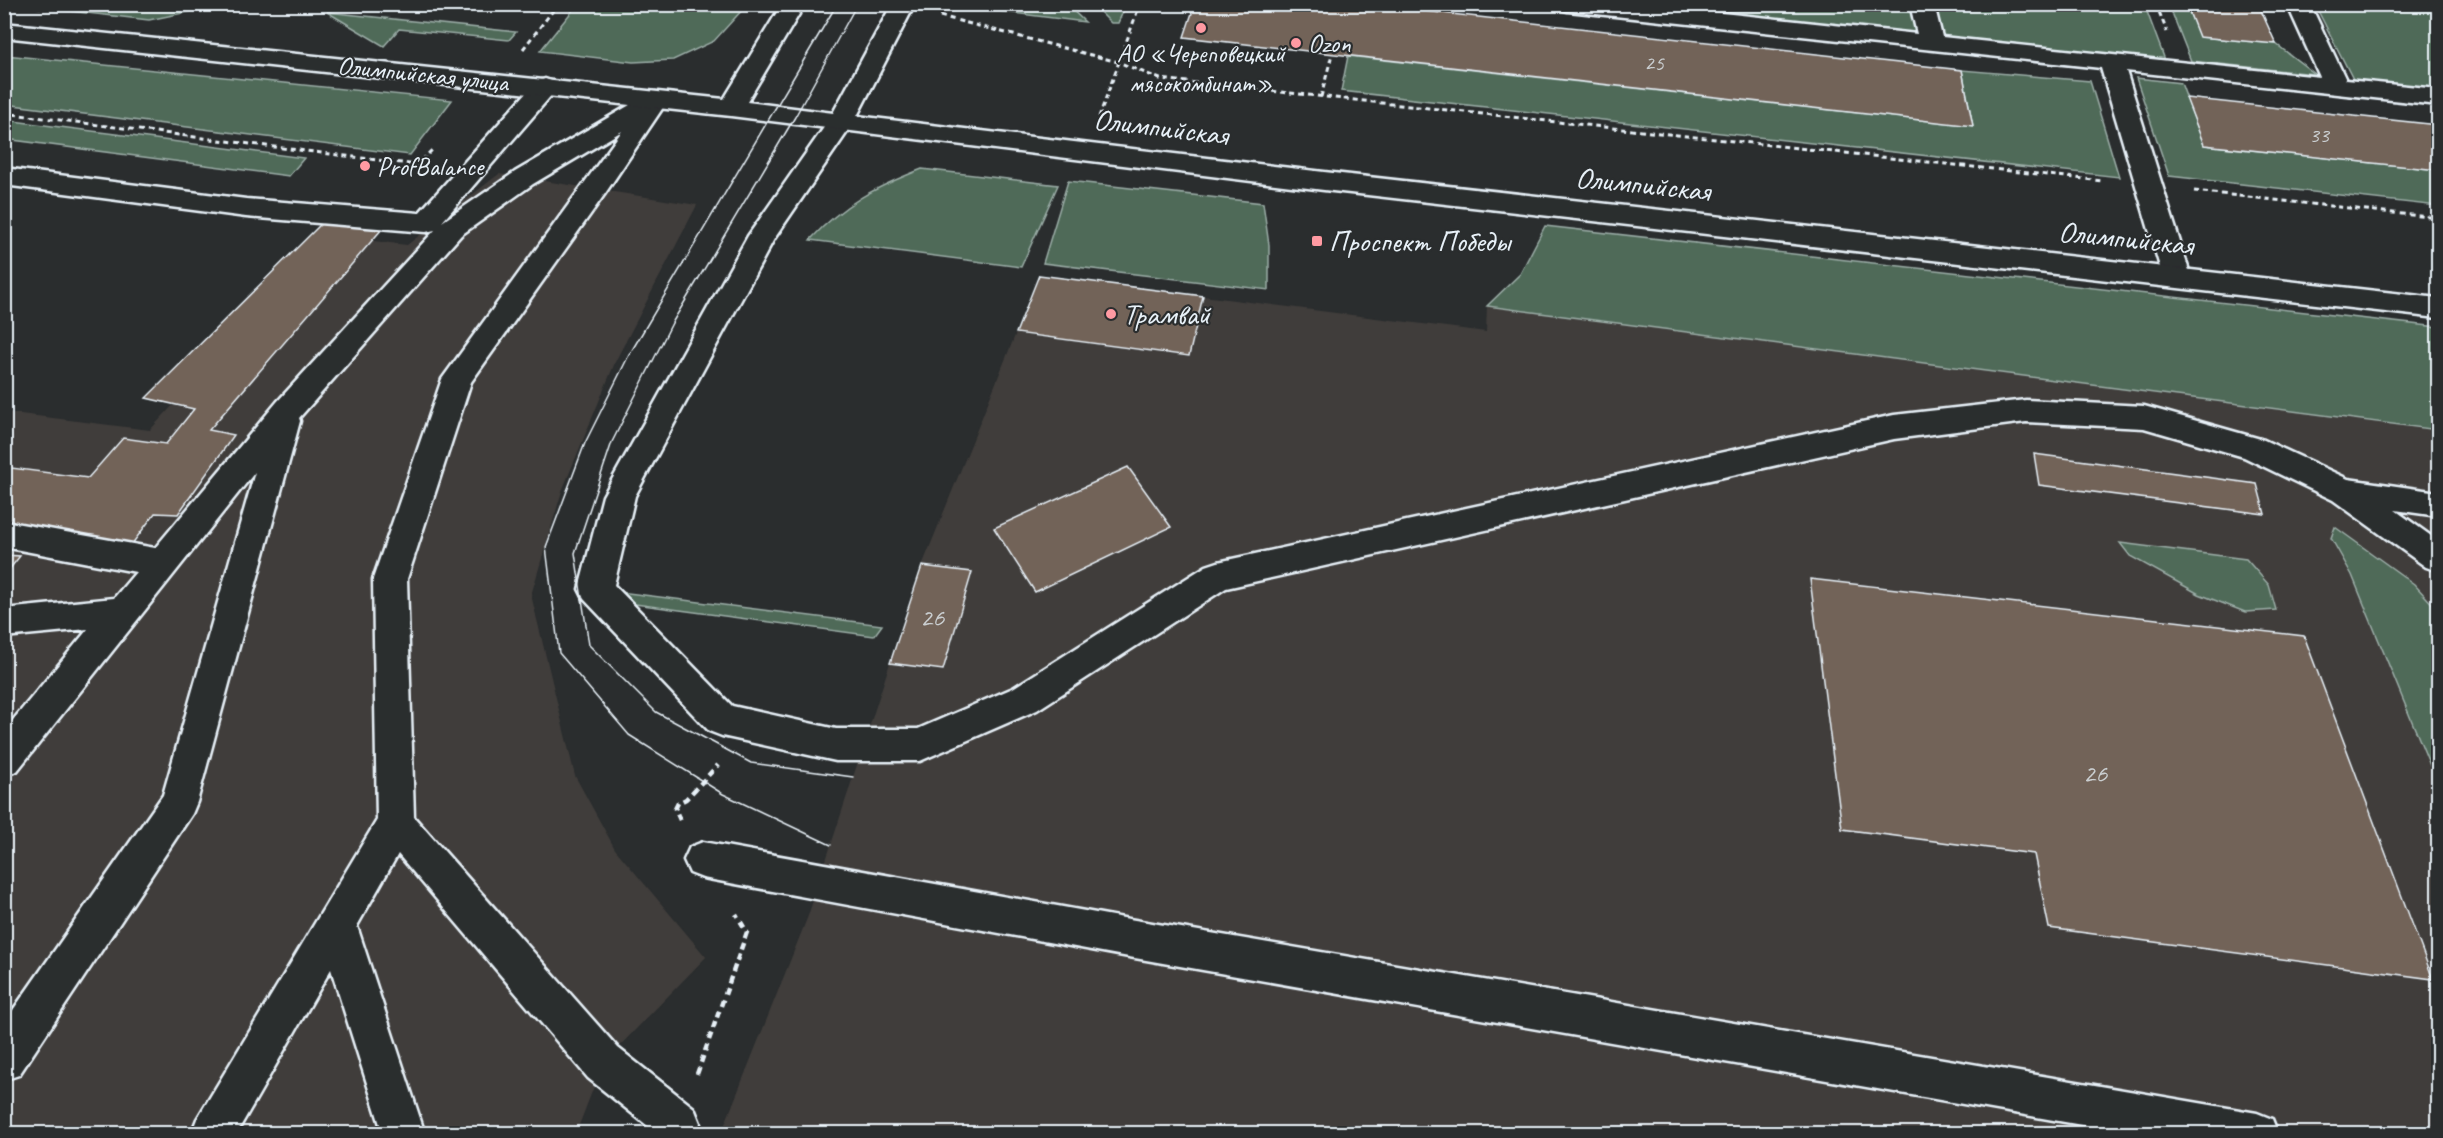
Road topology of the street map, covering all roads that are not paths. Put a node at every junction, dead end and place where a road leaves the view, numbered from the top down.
1 (794, 4) edge
2 (1568, 4) edge
3 (1922, 4) edge
4 (2298, 4) edge
5 (902, 8) edge
6 (1697, 11) edge
7 (4, 30) edge
8 (1931, 42) junction
9 (2111, 61) junction
10 (2337, 86) junction
11 (545, 87) junction
12 (2439, 97) edge
13 (656, 100) junction
14 (731, 108) junction
15 (841, 122) junction
16 (4, 176) edge
17 (2177, 277) junction
18 (2439, 308) edge
19 (288, 410) junction
20 (2344, 491) junction
21 (2439, 504) edge
22 (4, 534) edge
23 (2439, 558) edge
24 (161, 563) junction
25 (123, 611) junction
26 (4, 622) edge
27 (4, 759) edge
28 (396, 823) junction
29 (703, 860) road end
30 (336, 921) junction
31 (4, 1060) edge
32 (679, 1123) road end
33 (212, 1134) edge
34 (404, 1134) edge
35 (2257, 1134) edge

1 - 14 main road
2 - 6 main road
3 - 8 main road
4 - 10 main road
5 - 15 main road
6 - 8 main road
7 - 11 main road, Олимпийская улица
8 - 9 main road
9 - 10 main road
9 - 17 main road
10 - 12 main road
11 - 13 main road, Олимпийская улица
11 - 16 main road
13 - 14 main road, Олимпийская улица
13 - 19 main road
13 - 28 main road
14 - 15 main road, Олимпийская улица
15 - 17 main road, Олимпийская
15 - 20 main road
17 - 18 main road, Олимпийская
19 - 24 main road
19 - 31 main road
20 - 21 main road
20 - 23 main road
22 - 24 main road
24 - 25 main road
25 - 26 main road
25 - 27 main road
28 - 30 main road
28 - 32 main road
29 - 35 main road
30 - 33 main road
30 - 34 main road

